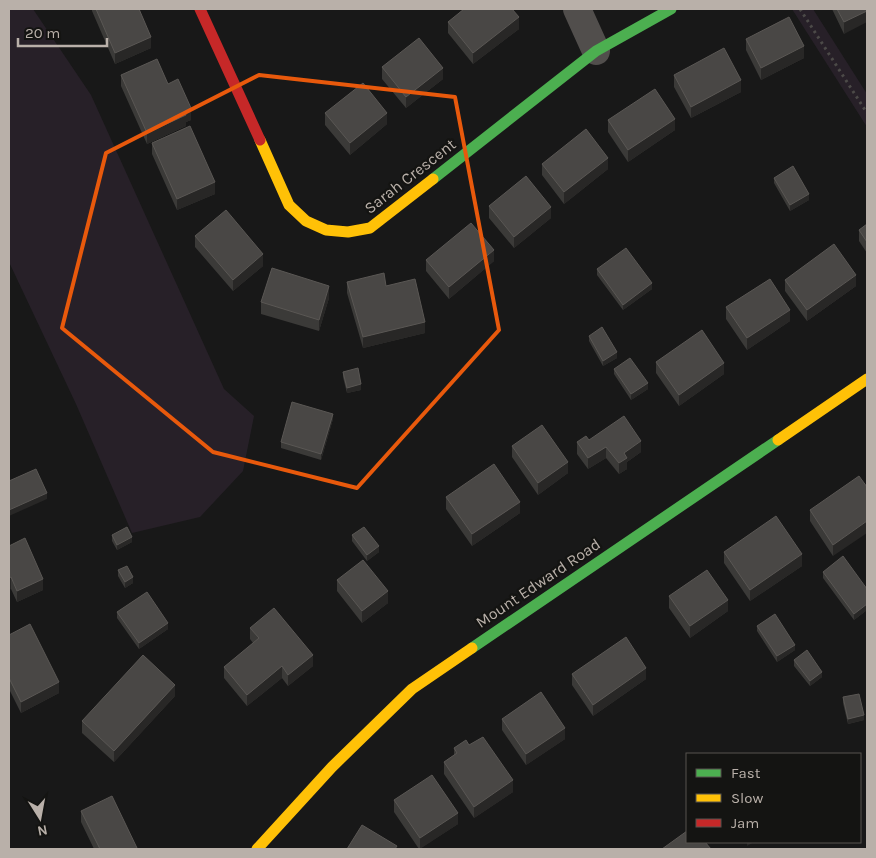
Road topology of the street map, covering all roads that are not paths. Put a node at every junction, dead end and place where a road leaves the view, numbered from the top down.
1 (200, 9) edge
2 (577, 9) edge
3 (671, 9) edge
4 (596, 51) junction
5 (867, 379) edge
6 (257, 849) edge

1 - 4 street, Sarah Crescent
2 - 4 street
3 - 4 street, Sarah Crescent
5 - 6 street, Mount Edward Road

